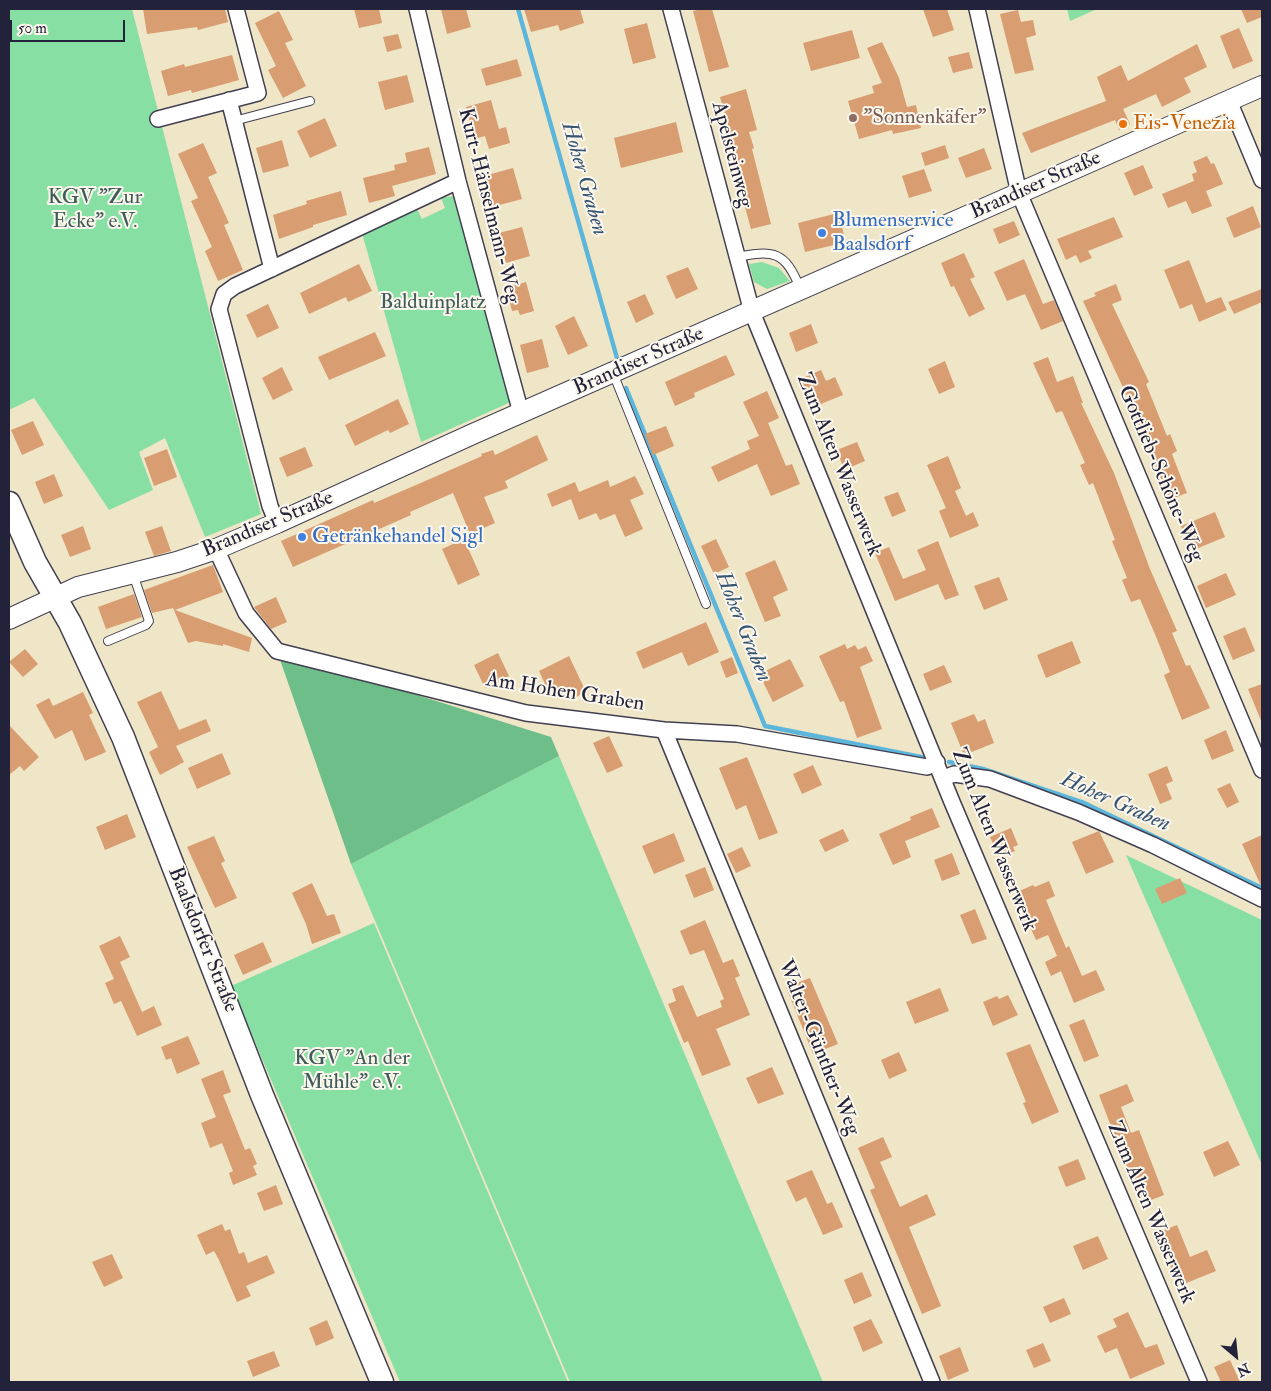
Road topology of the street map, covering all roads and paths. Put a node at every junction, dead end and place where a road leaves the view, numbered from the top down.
1 (236, 9) edge
2 (417, 9) edge
3 (670, 9) edge
4 (977, 9) edge
5 (1262, 86) edge
6 (229, 100) junction
7 (310, 101) dead end
8 (1228, 102) junction
9 (158, 119) dead end
10 (234, 121) junction
11 (1262, 180) edge
12 (458, 181) junction
13 (1019, 193) junction
14 (736, 257) junction
15 (272, 269) junction
16 (801, 290) junction
17 (752, 312) junction
18 (613, 374) junction
19 (521, 413) junction
20 (9, 504) edge
21 (277, 523) junction
22 (216, 549) junction
23 (133, 574) junction
24 (55, 597) junction
25 (706, 604) dead end
26 (9, 619) edge
27 (108, 641) dead end
28 (664, 730) junction
29 (937, 762) junction
30 (1262, 770) edge
31 (944, 778) junction
32 (1262, 900) edge
33 (382, 1382) edge
34 (932, 1382) edge
35 (1199, 1382) edge

1 - 6 street
2 - 12 street, Kurt-Hänselmann-Weg
3 - 14 street, Apelsteinweg
4 - 13 street, Gottlieb-Schöne-Weg
5 - 8 street, Brandiser Straße
6 - 9 street
6 - 10 street
7 - 10 lane
8 - 11 street
8 - 13 street, Brandiser Straße
10 - 15 street
12 - 15 street
12 - 19 street, Kurt-Hänselmann-Weg
13 - 16 street, Brandiser Straße
13 - 30 street, Gottlieb-Schöne-Weg
14 - 16 lane
14 - 17 street, Apelsteinweg
15 - 21 street
16 - 17 street, Brandiser Straße
17 - 18 street, Brandiser Straße
17 - 29 street, Zum Alten Wasserwerk
18 - 19 street, Brandiser Straße
18 - 25 lane
19 - 21 street, Brandiser Straße
20 - 24 main road, Baalsdorfer Straße
21 - 22 street, Brandiser Straße
22 - 23 street, Brandiser Straße
22 - 28 street, Am Hohen Graben
23 - 24 street, Brandiser Straße
23 - 27 lane
24 - 26 street, Brandiser Straße
24 - 33 main road, Baalsdorfer Straße
28 - 29 street, Am Hohen Graben
28 - 34 street, Walter-Günther-Weg
29 - 31 street, Zum Alten Wasserwerk
31 - 32 street
31 - 35 street, Zum Alten Wasserwerk

